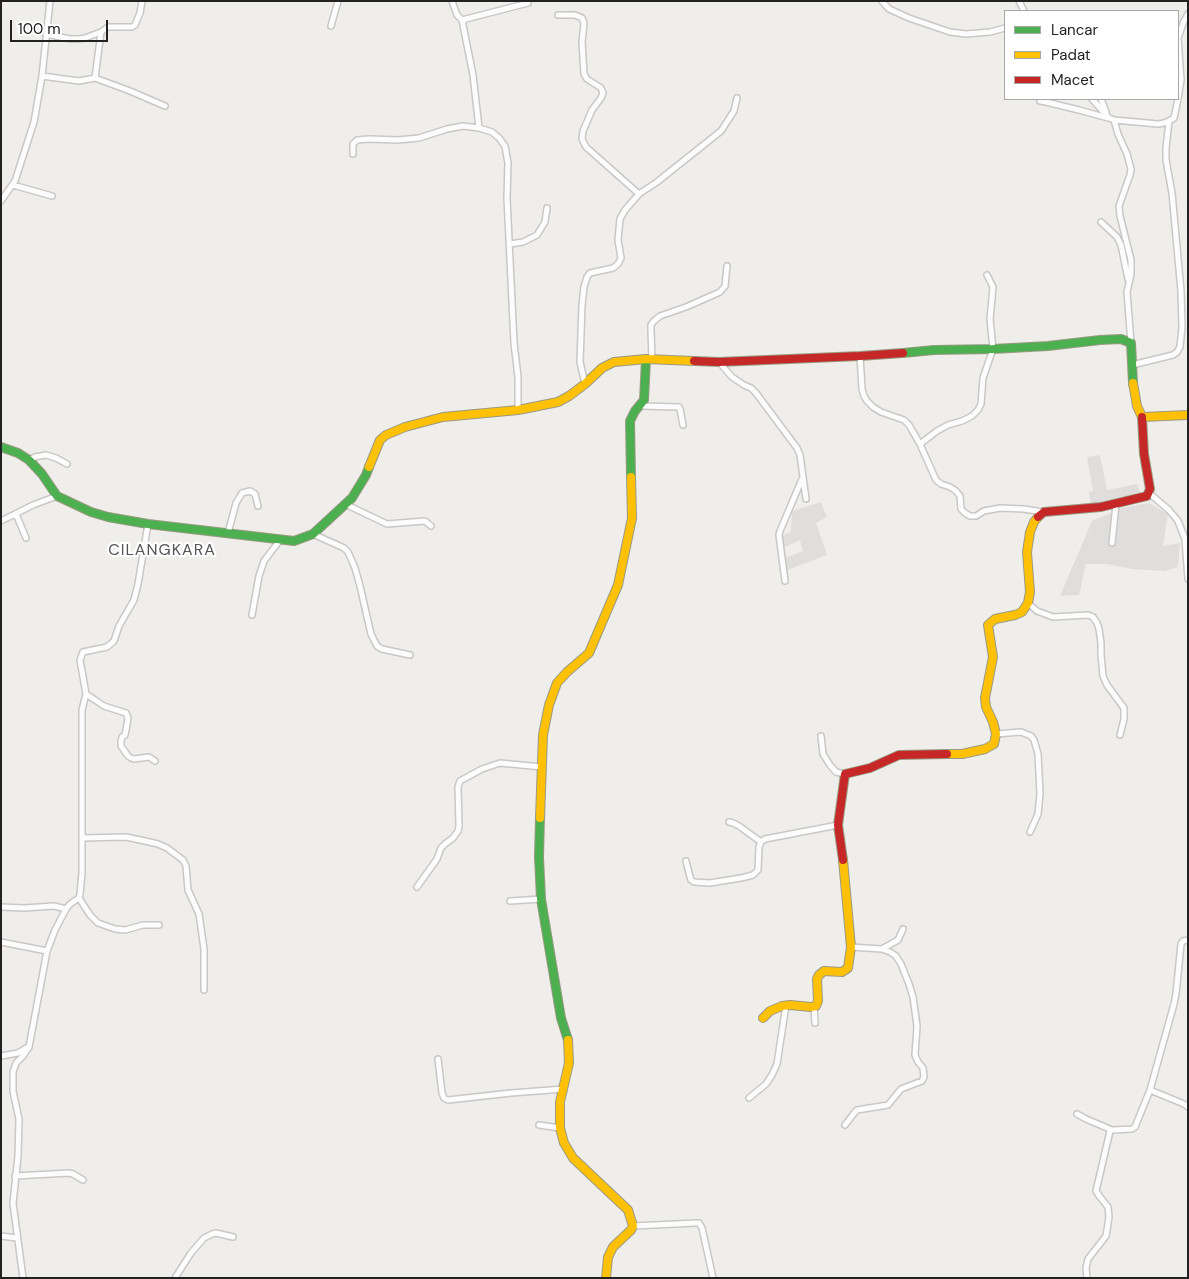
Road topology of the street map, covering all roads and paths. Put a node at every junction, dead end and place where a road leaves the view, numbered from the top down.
1 (50, 1) edge
2 (142, 1) edge
3 (338, 1) edge
4 (452, 1) edge
5 (882, 1) edge
6 (528, 3) dead end
7 (1188, 14) edge
8 (558, 15) dead end
9 (462, 20) junction
10 (331, 26) dead end
11 (1004, 28) edge
12 (101, 32) junction
13 (46, 34) junction
14 (1179, 35) edge
15 (1179, 59) edge
16 (42, 76) junction
17 (95, 78) junction
18 (1179, 89) edge
19 (737, 98) dead end
20 (1093, 100) edge
21 (1101, 100) edge
22 (1178, 100) edge
23 (1040, 101) dead end
24 (165, 106) dead end
25 (1110, 118) junction
26 (1169, 121) junction
27 (479, 128) junction
28 (353, 154) dead end
29 (14, 185) junction
30 (639, 194) junction
31 (52, 196) dead end
32 (1, 201) edge
33 (547, 208) dead end
34 (1101, 222) dead end
35 (510, 244) junction
36 (727, 266) dead end
37 (987, 275) dead end
38 (1129, 282) junction
39 (1132, 343) junction
40 (992, 349) junction
41 (860, 356) junction
42 (649, 360) junction
43 (720, 362) junction
44 (1132, 365) junction
45 (585, 384) junction
46 (641, 406) junction
47 (518, 410) junction
48 (1188, 415) edge
49 (1142, 417) junction
50 (683, 425) dead end
51 (922, 443) junction
52 (1, 447) edge
53 (29, 460) junction
54 (67, 464) dead end
55 (802, 479) junction
56 (1149, 494) junction
57 (57, 496) junction
58 (806, 500) dead end
59 (345, 504) junction
60 (1116, 504) junction
61 (258, 506) dead end
62 (1044, 512) junction
63 (16, 514) junction
64 (1, 521) edge
65 (148, 524) junction
66 (431, 526) dead end
67 (228, 533) junction
68 (313, 534) junction
69 (26, 538) dead end
70 (280, 540) junction
71 (1112, 544) dead end
72 (1188, 580) edge
73 (785, 581) dead end
74 (1028, 603) junction
75 (252, 615) dead end
76 (410, 655) dead end
77 (86, 694) junction
78 (996, 734) junction
79 (1120, 735) dead end
80 (821, 736) dead end
81 (155, 761) dead end
82 (542, 767) junction
83 (845, 774) junction
84 (729, 822) dead end
85 (838, 825) junction
86 (1030, 832) dead end
87 (82, 838) junction
88 (761, 842) junction
89 (686, 861) dead end
90 (417, 887) dead end
91 (79, 898) junction
92 (541, 899) junction
93 (510, 901) dead end
94 (1, 906) edge
95 (66, 909) junction
96 (159, 925) dead end
97 (903, 929) dead end
98 (1188, 940) edge
99 (1, 942) edge
100 (851, 946) junction
101 (882, 949) junction
102 (47, 950) junction
103 (204, 990) dead end
104 (786, 1005) junction
105 (814, 1007) junction
106 (762, 1018) dead end
107 (816, 1023) dead end
108 (29, 1047) junction
109 (1, 1056) edge
110 (438, 1059) dead end
111 (564, 1090) junction
112 (1150, 1090) junction
113 (749, 1098) dead end
114 (1188, 1099) edge
115 (1187, 1106) edge
116 (1077, 1114) dead end
117 (539, 1125) dead end
118 (845, 1125) dead end
119 (560, 1128) junction
120 (1112, 1130) junction
121 (15, 1176) junction
122 (82, 1180) dead end
123 (633, 1226) junction
124 (1, 1236) edge
125 (233, 1237) dead end
126 (18, 1238) junction
127 (23, 1278) edge
128 (174, 1278) edge
129 (606, 1278) edge
130 (713, 1278) edge
131 (1087, 1278) edge

1 - 13 street
2 - 12 street
3 - 10 street
4 - 9 street
5 - 11 street
6 - 9 street
7 - 14 street
8 - 30 street
9 - 27 street
12 - 13 street
12 - 17 street
13 - 16 street
15 - 18 street
16 - 17 street
16 - 29 street
17 - 24 street
19 - 30 street
20 - 25 street
21 - 25 street
22 - 26 street
23 - 25 street
25 - 26 street
25 - 38 street
26 - 44 street
27 - 28 street
27 - 35 street
29 - 31 street
29 - 32 street
30 - 45 street
33 - 35 street
34 - 38 street
35 - 47 street
36 - 42 street
37 - 40 street
38 - 39 street
39 - 40 street
39 - 44 street
40 - 41 street
40 - 51 street
41 - 43 street
41 - 51 street
42 - 43 street
42 - 45 street
42 - 46 street
43 - 55 street
44 - 49 street
45 - 47 street
46 - 50 street
46 - 82 street
47 - 59 street
48 - 49 street
49 - 56 street
51 - 62 street
52 - 53 street
53 - 54 street
53 - 57 street
55 - 58 street
55 - 73 street
56 - 60 street
56 - 72 street
57 - 63 street
57 - 65 street
59 - 66 street
59 - 68 street
60 - 62 street
60 - 71 street
61 - 67 street
62 - 74 street
63 - 64 street
63 - 69 street
65 - 67 street
65 - 77 street
67 - 70 street
68 - 70 street
68 - 76 street
70 - 75 street
74 - 78 street
74 - 79 street
77 - 81 street
77 - 87 street
78 - 83 street
78 - 86 street
80 - 83 street
82 - 90 street
82 - 92 street
83 - 85 street
84 - 88 street
85 - 88 street
85 - 100 street
87 - 91 street
87 - 103 street
88 - 89 street
91 - 95 street
91 - 96 street
92 - 93 street
92 - 111 street
94 - 95 street
95 - 102 street
97 - 101 street
98 - 112 street
99 - 102 street
100 - 101 street
100 - 105 street
101 - 118 street
102 - 108 street
104 - 105 street
104 - 106 street
104 - 113 street
105 - 107 street
108 - 109 street
108 - 121 street
110 - 111 street
111 - 119 street
112 - 115 street
112 - 120 street
114 - 115 street
116 - 120 street
117 - 119 street
119 - 123 street
120 - 131 street
121 - 122 street
121 - 126 street
123 - 129 street
123 - 130 street
124 - 126 street
125 - 128 street
126 - 127 street

